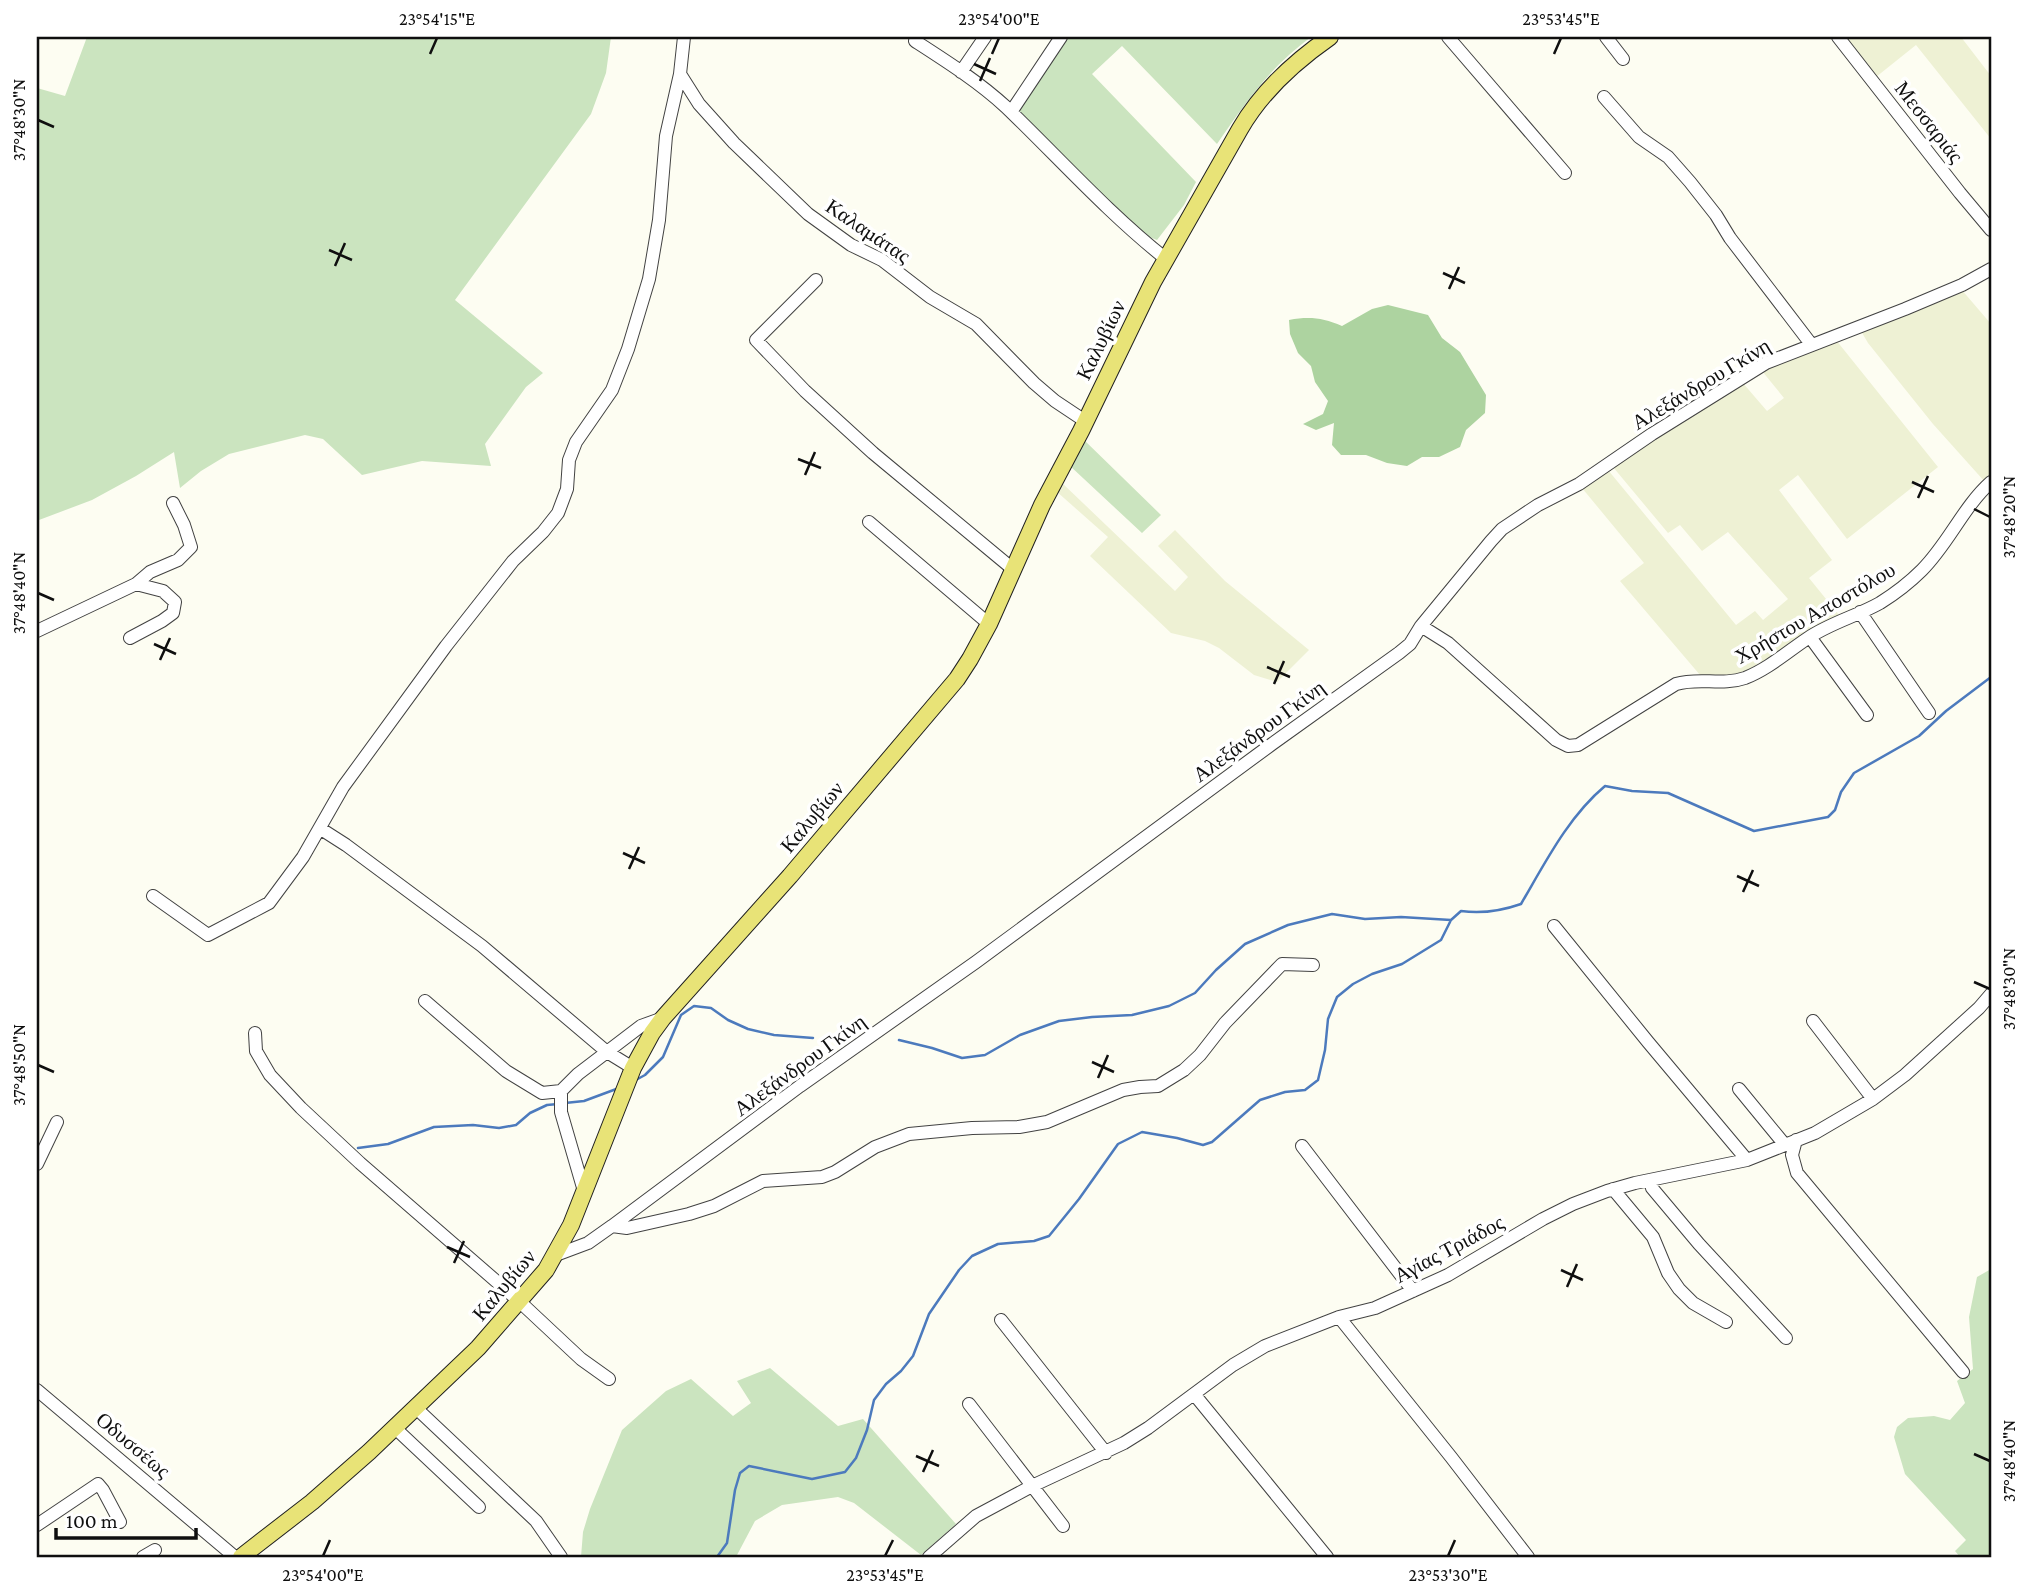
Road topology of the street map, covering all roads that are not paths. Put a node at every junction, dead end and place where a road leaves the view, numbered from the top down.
1 (684, 37) edge
2 (985, 37) edge
3 (1061, 37) edge
4 (1330, 37) edge
5 (1448, 37) edge
6 (1606, 37) edge
7 (1838, 37) edge
8 (915, 41) dead end
9 (1623, 59) dead end
10 (961, 72) junction
11 (680, 74) junction
12 (1604, 97) dead end
13 (1010, 112) junction
14 (1565, 173) dead end
15 (1991, 230) edge
16 (1166, 259) junction
17 (1991, 269) edge
18 (816, 280) dead end
19 (1811, 344) junction
20 (1085, 421) junction
21 (1991, 482) edge
22 (173, 503) dead end
23 (869, 522) dead end
24 (1014, 570) junction
25 (136, 584) junction
26 (1860, 612) junction
27 (989, 624) junction
28 (1421, 626) junction
29 (37, 631) edge
30 (1810, 636) junction
31 (130, 638) dead end
32 (1929, 713) dead end
33 (1867, 715) dead end
34 (321, 829) junction
35 (153, 896) dead end
36 (1554, 926) dead end
37 (1312, 965) dead end
38 (1991, 994) edge
39 (425, 1001) dead end
40 (663, 1018) junction
41 (1813, 1021) dead end
42 (255, 1034) dead end
43 (607, 1052) junction
44 (631, 1072) junction
45 (1739, 1089) dead end
46 (560, 1094) junction
47 (1873, 1099) junction
48 (57, 1122) dead end
49 (1791, 1143) junction
50 (1302, 1146) dead end
51 (1747, 1160) junction
52 (37, 1164) edge
53 (1650, 1180) junction
54 (1613, 1189) junction
55 (584, 1191) junction
56 (612, 1226) junction
57 (556, 1255) junction
58 (1413, 1291) junction
59 (519, 1301) junction
60 (1339, 1317) junction
61 (1002, 1320) dead end
62 (1726, 1322) dead end
63 (1786, 1338) dead end
64 (1963, 1372) dead end
65 (609, 1379) dead end
66 (37, 1390) edge
67 (1194, 1394) junction
68 (968, 1404) dead end
69 (416, 1408) junction
70 (395, 1428) junction
71 (1106, 1453) junction
72 (1032, 1486) junction
73 (479, 1507) dead end
74 (120, 1522) dead end
75 (37, 1525) edge
76 (1063, 1526) dead end
77 (155, 1550) dead end
78 (143, 1557) edge
79 (235, 1557) edge
80 (241, 1557) edge
81 (561, 1557) edge
82 (929, 1557) edge
83 (1327, 1557) edge
84 (1528, 1557) edge

1 - 11 street
2 - 10 street
3 - 13 street
4 - 16 main road, Καλυβίων
5 - 14 street
6 - 9 street
7 - 15 street, Μεσσαριάς
8 - 10 street
10 - 13 street
11 - 20 street, Καλαμάτας
11 - 34 street
12 - 19 street
13 - 16 street
16 - 20 main road, Καλυβίων
17 - 19 street, Αλεξάνδρου Γκίνη
18 - 24 street
19 - 28 street, Αλεξάνδρου Γκίνη
20 - 24 main road, Καλυβίων
21 - 26 street, Χρήστου Αποστόλου
22 - 25 street
23 - 27 street
24 - 27 main road, Καλυβίων
25 - 29 street
25 - 31 street
26 - 30 street, Χρήστου Αποστόλου
26 - 32 street
27 - 40 main road, Καλυβίων
28 - 30 street, Χρήστου Αποστόλου
28 - 56 street, Αλεξάνδρου Γκίνη
30 - 33 street
34 - 35 street
34 - 43 street
36 - 51 street
37 - 56 street
38 - 47 street, Αγίας Τριάδος
39 - 46 street
40 - 43 street
40 - 44 main road, Καλυβίων
41 - 47 street
42 - 59 street
43 - 44 street
43 - 46 street
44 - 55 main road, Καλυβίων
45 - 49 street
46 - 55 street
47 - 49 street, Αγίας Τριάδος
48 - 52 street
49 - 51 street, Αγίας Τριάδος
49 - 64 street
50 - 58 street
51 - 53 street, Αγίας Τριάδος
53 - 54 street, Αγίας Τριάδος
53 - 63 street
54 - 58 street, Αγίας Τριάδος
54 - 62 street
55 - 57 main road, Καλυβίων
56 - 57 street, Αλεξάνδρου Γκίνη
57 - 59 main road, Καλυβίων
58 - 60 street, Αγίας Τριάδος
59 - 65 street
59 - 69 main road, Καλυβίων
60 - 67 street, Αγίας Τριάδος
60 - 84 street
61 - 71 street
66 - 79 street, Οδυσσέως
67 - 71 street, Αγίας Τριάδος
67 - 83 street
68 - 72 street
69 - 70 main road, Καλυβίων
69 - 81 street
70 - 73 street
70 - 80 main road, Καλυβίων
71 - 72 street, Αγίας Τριάδος
72 - 76 street
72 - 82 street, Αγίας Τριάδος
74 - 75 street
77 - 78 street

